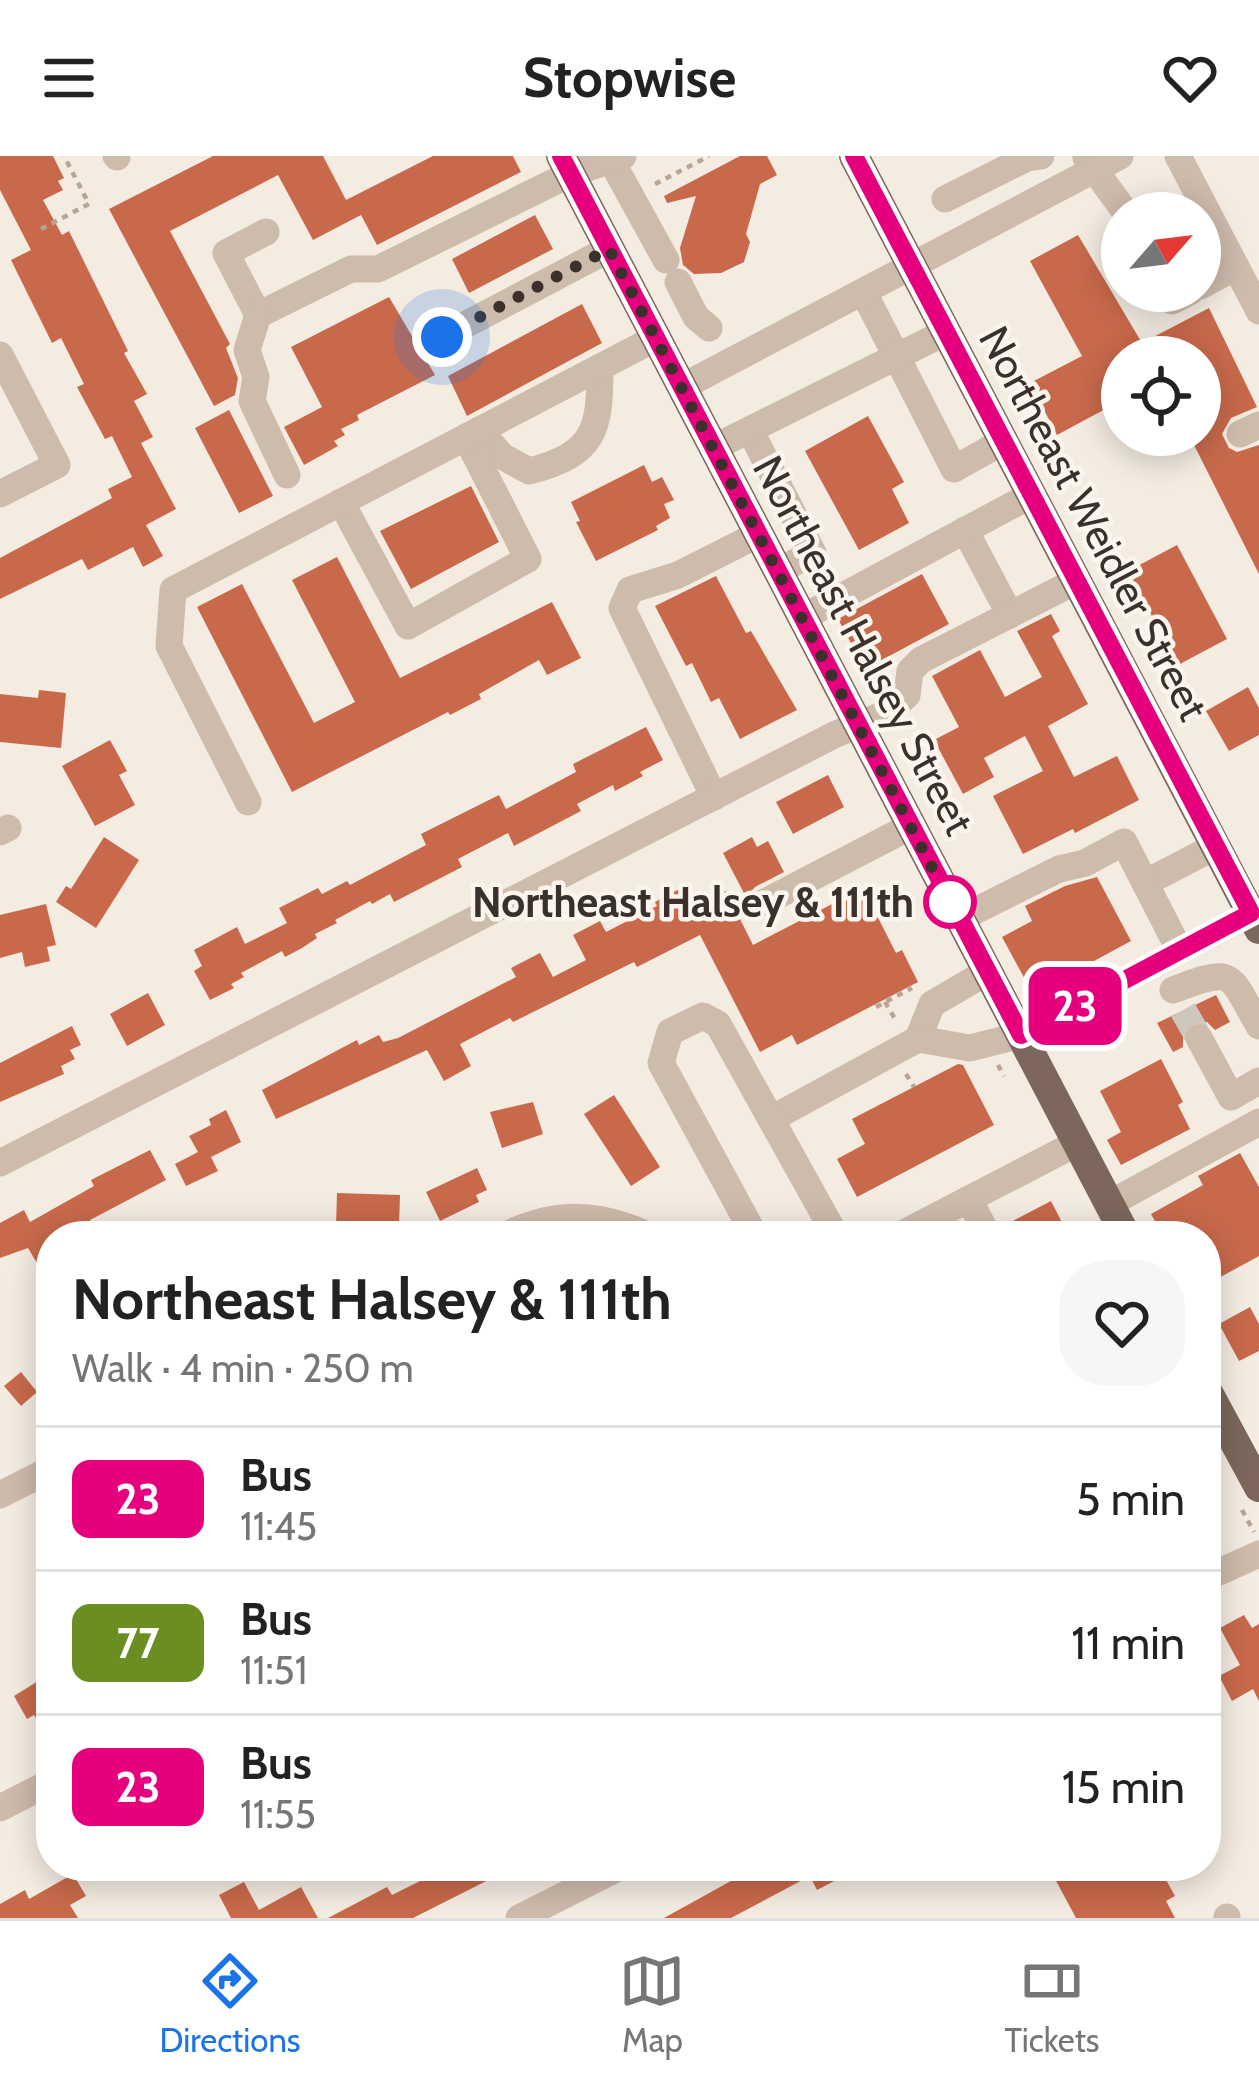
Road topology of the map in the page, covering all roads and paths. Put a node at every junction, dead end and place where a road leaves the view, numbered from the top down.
1 (64, 156) edge
2 (709, 156) edge
3 (854, 156) edge
4 (1041, 156) edge
5 (1120, 156) edge
6 (1178, 156) edge
7 (617, 159) edge
8 (1089, 163) edge
9 (565, 165) edge
10 (1110, 192) edge
11 (631, 196) junction
12 (944, 199) dead end
13 (41, 229) dead end
14 (266, 232) dead end
15 (609, 249) junction
16 (1236, 267) junction
17 (912, 269) junction
18 (1221, 275) edge
19 (864, 293) junction
20 (1258, 308) edge
21 (259, 315) junction
22 (709, 328) dead end
23 (946, 332) junction
24 (442, 337) dead end
25 (656, 338) junction
26 (0, 355) edge
27 (897, 357) junction
28 (601, 367) junction
29 (682, 387) junction
30 (750, 430) junction
31 (472, 433) junction
32 (1004, 441) junction
33 (713, 448) junction
34 (287, 475) dead end
35 (0, 494) edge
36 (1031, 495) junction
37 (341, 502) junction
38 (965, 530) junction
39 (759, 534) junction
40 (778, 571) junction
41 (1076, 581) junction
42 (1010, 615) junction
43 (802, 618) junction
44 (857, 723) junction
45 (715, 797) junction
46 (248, 802) dead end
47 (911, 826) junction
48 (1216, 847) junction
49 (1145, 883) junction
50 (763, 903) dead end
51 (1256, 917) edge
52 (959, 919) junction
53 (1169, 957) junction
54 (987, 972) junction
55 (916, 986) dead end
56 (885, 1002) junction
57 (876, 1007) dead end
58 (895, 1019) dead end
59 (1259, 1026) edge
60 (1021, 1035) junction
61 (1199, 1038) tunnel mouth
62 (918, 1039) junction
63 (998, 1065) dead end
64 (1004, 1076) dead end
65 (1259, 1082) edge
66 (773, 1118) junction
67 (1259, 1122) edge
68 (1077, 1143) junction
69 (0, 1163) edge
70 (969, 1199) junction
71 (1109, 1204) junction
72 (538, 1221) edge
73 (610, 1221) edge
74 (747, 1221) edge
75 (828, 1221) edge
76 (927, 1221) edge
77 (980, 1221) edge
78 (1118, 1221) edge
79 (1221, 1426) edge
80 (36, 1476) edge
81 (1, 1492) edge
82 (1250, 1497) edge
83 (1259, 1543) edge
84 (1259, 1554) edge
85 (1221, 1572) edge
86 (36, 1790) edge
87 (0, 1808) edge
88 (592, 1881) edge
89 (519, 1918) edge

1 - 13 path
2 - 11 path
3 - 17 main road, Northeast Weidler Street
4 - 12 street
5 - 8 street
6 - 16 street
7 - 9 street
7 - 11 street
8 - 10 street
8 - 17 street
9 - 15 main road, Northeast Halsey Street
9 - 21 street
11 - 22 street
14 - 21 street
15 - 24 street
15 - 25 main road, Northeast Halsey Street
16 - 18 street
16 - 20 street
17 - 19 street
17 - 23 main road, Northeast Weidler Street
19 - 27 street
19 - 29 street
21 - 34 street
23 - 27 street
23 - 32 main road, Northeast Weidler Street
25 - 28 street
25 - 29 main road, Northeast Halsey Street
26 - 35 street
27 - 30 street
27 - 32 street
28 - 31 street
28 - 31 street
29 - 33 main road, Northeast Halsey Street
30 - 33 street
30 - 40 street
31 - 37 street
31 - 37 street
32 - 36 main road, Northeast Weidler Street
33 - 39 main road, Northeast Halsey Street
36 - 38 street
36 - 41 main road, Northeast Weidler Street
37 - 46 street
38 - 42 street
38 - 43 street
39 - 40 main road, Northeast Halsey Street
39 - 45 street
40 - 43 main road, Northeast Halsey Street
41 - 42 street
41 - 48 main road, Northeast Weidler Street
42 - 44 street
43 - 44 main road, Northeast Halsey Street
44 - 45 street
44 - 47 main road, Northeast Halsey Street
45 - 69 street
47 - 50 street
47 - 52 main road, Northeast Halsey Street
48 - 49 street
48 - 51 main road, Northeast Weidler Street
49 - 52 street
49 - 53 street
51 - 53 street
52 - 54 main road, Northeast Halsey Street
53 - 59 street
53 - 60 street
54 - 60 main road, Northeast Halsey Street
54 - 62 street
55 - 56 path
56 - 57 path
56 - 58 path
60 - 62 street
60 - 68 main road, Northeast Halsey Street
61 - 65 street
62 - 66 street
63 - 64 path
66 - 74 street
66 - 75 street
67 - 71 street
68 - 70 street
68 - 71 main road, Northeast Halsey Street
70 - 76 street
70 - 77 street
71 - 78 main road, Northeast Halsey Street
72 - 73 street
79 - 82 main road
80 - 81 street
82 - 83 path
84 - 85 street
86 - 87 street
88 - 89 street

